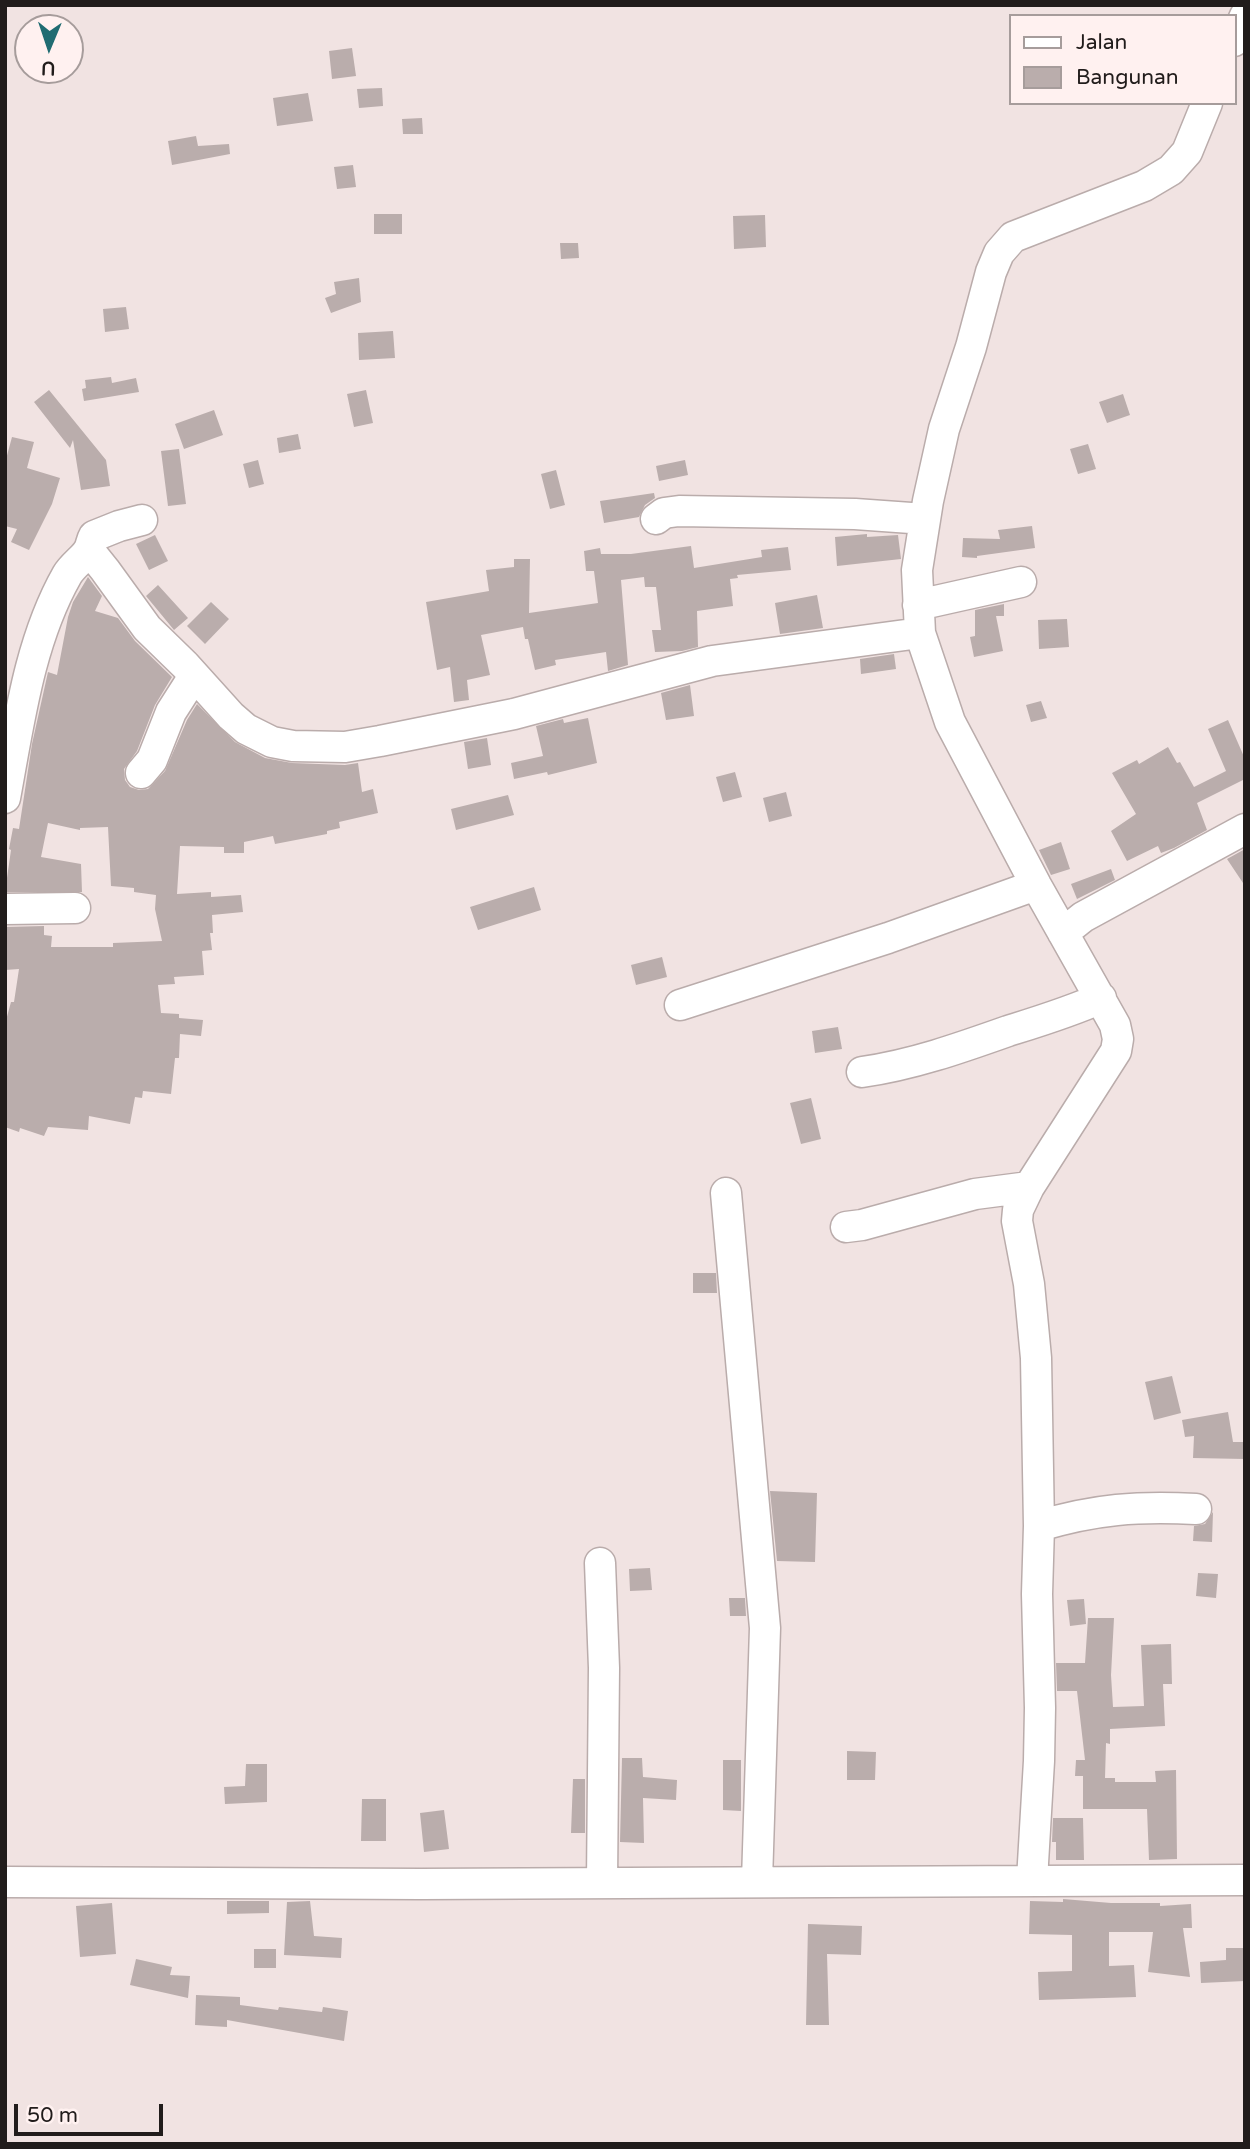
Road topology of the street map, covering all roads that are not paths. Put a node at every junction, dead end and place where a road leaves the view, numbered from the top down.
1 (1245, 16) edge
2 (1236, 36) edge
3 (1206, 105) edge
4 (656, 519) dead end
5 (925, 519) junction
6 (142, 520) dead end
7 (88, 552) junction
8 (1021, 582) dead end
9 (919, 619) junction
10 (194, 676) junction
11 (141, 773) dead end
12 (5, 798) edge
13 (1245, 829) edge
14 (1036, 885) junction
15 (75, 908) dead end
16 (5, 909) edge
17 (1063, 933) junction
18 (1101, 998) junction
19 (680, 1005) dead end
20 (862, 1072) dead end
21 (1029, 1186) junction
22 (726, 1193) dead end
23 (846, 1227) dead end
24 (1196, 1509) dead end
25 (1039, 1526) junction
26 (600, 1563) dead end
27 (1032, 1880) junction
28 (757, 1881) junction
29 (1245, 1881) edge
30 (5, 1882) edge
31 (601, 1882) junction

1 - 2 street
3 - 5 street
4 - 5 street
5 - 9 street
6 - 7 street
7 - 10 street
7 - 12 street
8 - 9 street
9 - 10 street
9 - 14 street
10 - 11 street
13 - 17 street
14 - 17 street
14 - 19 street
15 - 16 street
17 - 18 street
18 - 20 street
18 - 21 street
21 - 23 street
21 - 25 street
22 - 28 street
24 - 25 street
25 - 27 street
26 - 31 street
27 - 28 street
27 - 29 street
28 - 31 street
30 - 31 street

